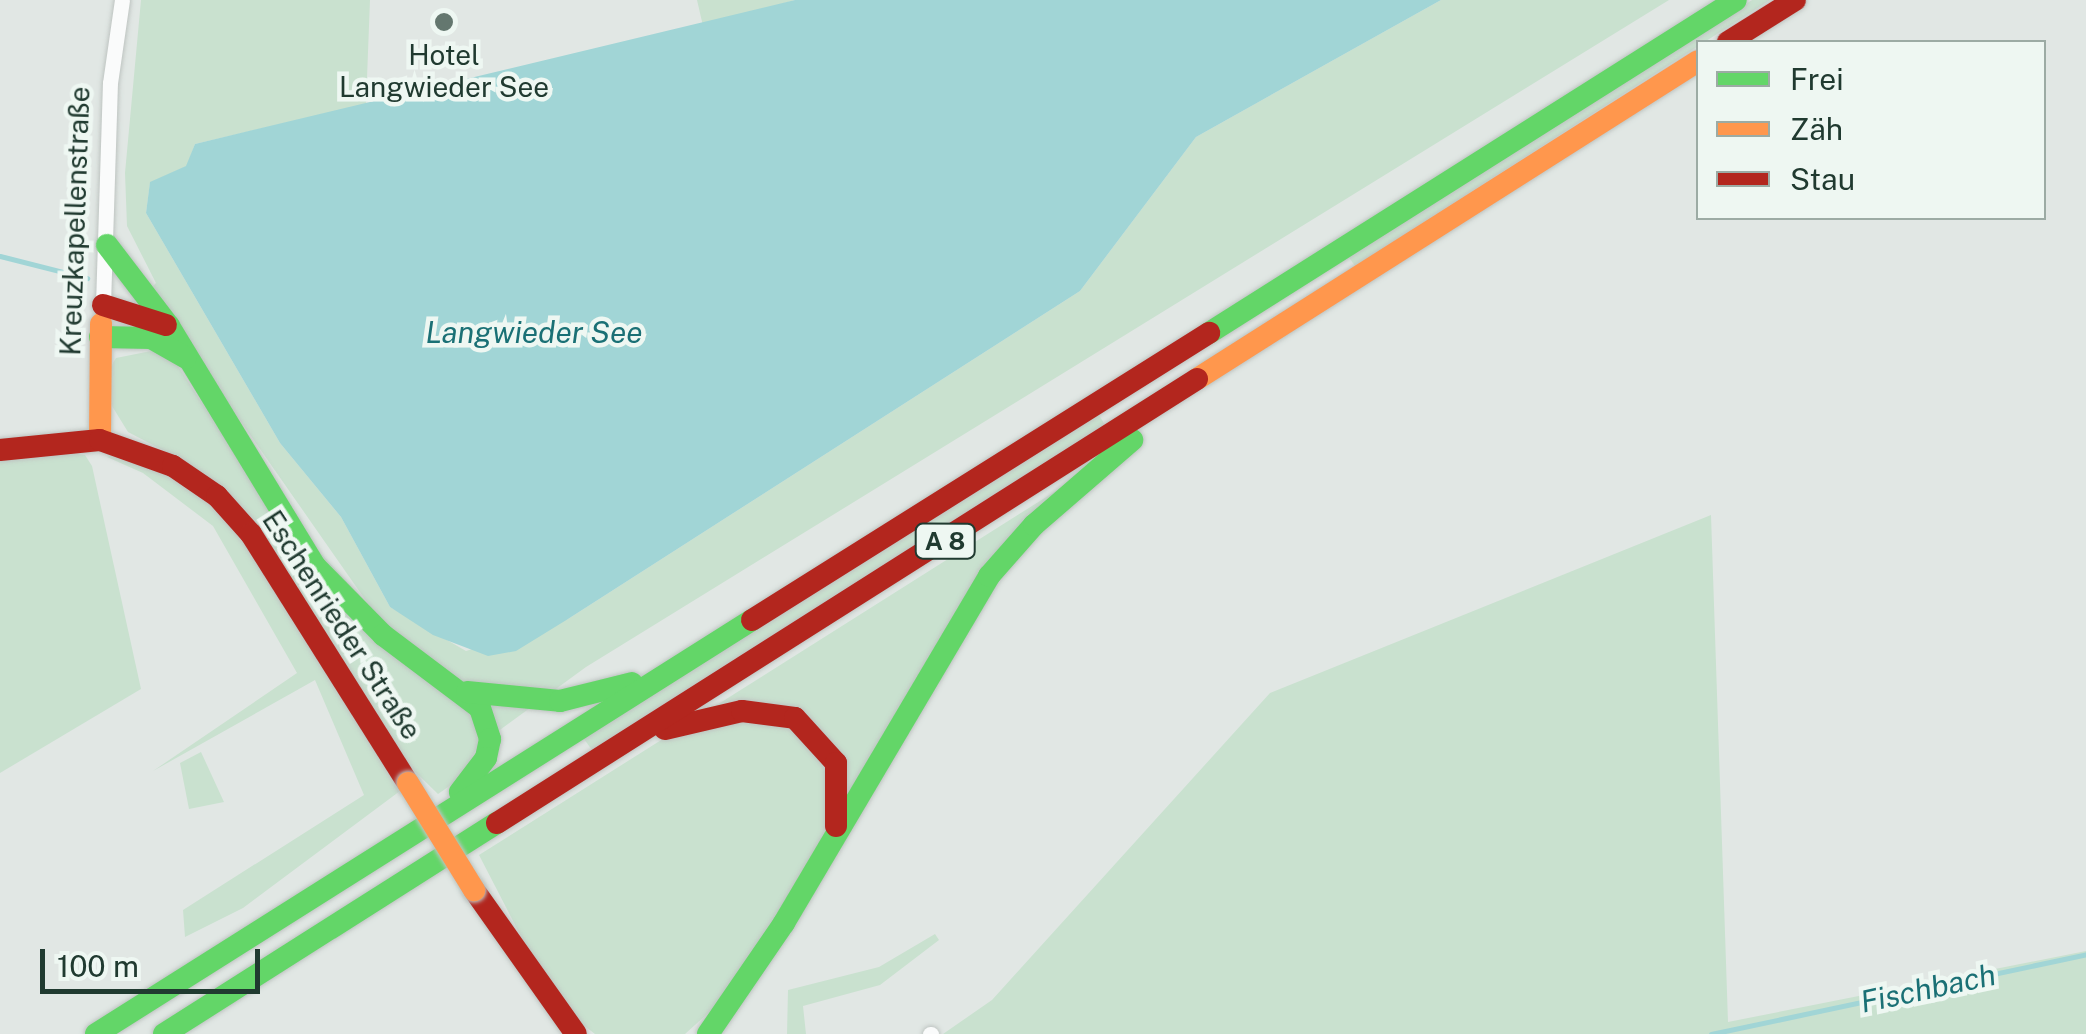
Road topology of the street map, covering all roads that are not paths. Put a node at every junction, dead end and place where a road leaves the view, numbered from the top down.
1 (1736, 0) edge
2 (1795, 0) edge
3 (121, 2) edge
4 (1731, 40) edge
5 (1696, 63) edge
6 (107, 245) junction
7 (103, 305) junction
8 (169, 326) junction
9 (100, 337) junction
10 (1252, 346) junction
11 (186, 358) junction
12 (100, 440) junction
13 (0, 450) edge
14 (659, 676) junction
15 (467, 692) junction
16 (638, 736) junction
17 (444, 809) junction
18 (832, 838) junction
19 (708, 1033) edge
20 (96, 1034) edge
21 (164, 1034) edge
22 (576, 1034) edge

1 - 14 main road, A 8
2 - 4 main road
3 - 6 street, Kreuzkapellenstraße
5 - 10 main road, A 8
6 - 7 street, Kreuzkapellenstraße
6 - 8 main road
7 - 8 main road
7 - 9 main road, Kreuzkapellenstraße
8 - 11 main road
9 - 11 main road
9 - 12 main road, Kreuzkapellenstraße
10 - 16 main road, A 8
10 - 18 main road
11 - 15 main road
12 - 13 main road, Eschenrieder Straße
12 - 22 main road, Eschenrieder Straße, bridge
14 - 15 main road
14 - 17 main road, A 8
15 - 17 main road
16 - 18 main road
16 - 21 main road, A 8
17 - 20 main road, A 8
18 - 19 main road

